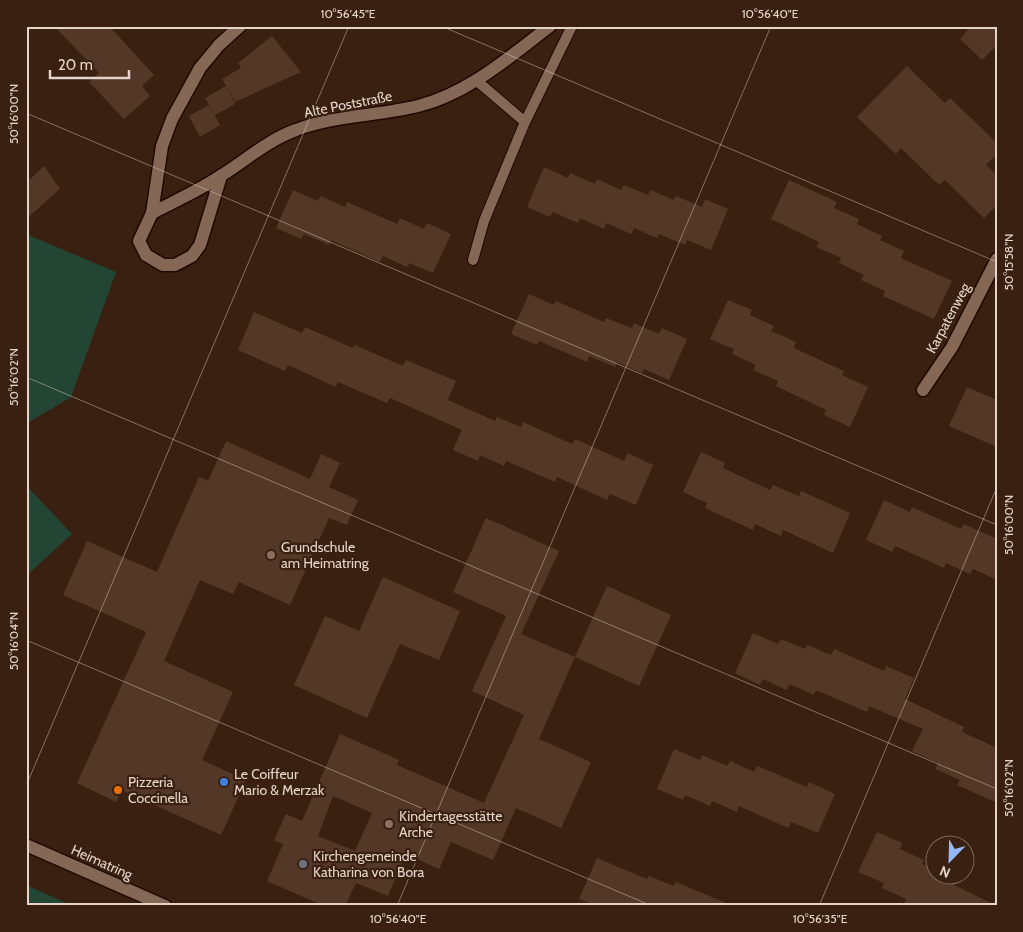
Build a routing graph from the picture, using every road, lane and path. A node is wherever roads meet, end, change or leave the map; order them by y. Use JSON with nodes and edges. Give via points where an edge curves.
{"nodes":[{"id":1,"x":240,"y":26,"type":"edge"},
{"id":2,"x":550,"y":26,"type":"edge"},
{"id":3,"x":572,"y":26,"type":"edge"},
{"id":4,"x":477,"y":81,"type":"junction"},
{"id":5,"x":525,"y":122,"type":"junction"},
{"id":6,"x":221,"y":176,"type":"junction"},
{"id":7,"x":152,"y":213,"type":"junction"},
{"id":8,"x":997,"y":259,"type":"edge"},
{"id":9,"x":473,"y":260,"type":"dead end"},
{"id":10,"x":923,"y":390,"type":"dead end"},
{"id":11,"x":26,"y":845,"type":"edge"},
{"id":12,"x":165,"y":906,"type":"edge"}],
"edges":[{"from":1,"to":7,"type":"street","via":[[200,68],[172,119],[162,146]]},
{"from":2,"to":4,"type":"street","name":"Alte Poststraße"},
{"from":3,"to":5,"type":"lane"},
{"from":4,"to":5,"type":"lane"},
{"from":4,"to":6,"type":"street","name":"Alte Poststraße","via":[[437,101],[295,130],[259,149]]},
{"from":5,"to":9,"type":"lane","via":[[484,221]]},
{"from":6,"to":7,"type":"street","name":"Alte Poststraße"},
{"from":6,"to":7,"type":"street","via":[[200,245],[192,256],[175,265],[163,265],[146,255],[139,241]]},
{"from":8,"to":10,"type":"street","name":"Karpatenweg","via":[[952,347]]},
{"from":11,"to":12,"type":"street","name":"Heimatring"}]}
